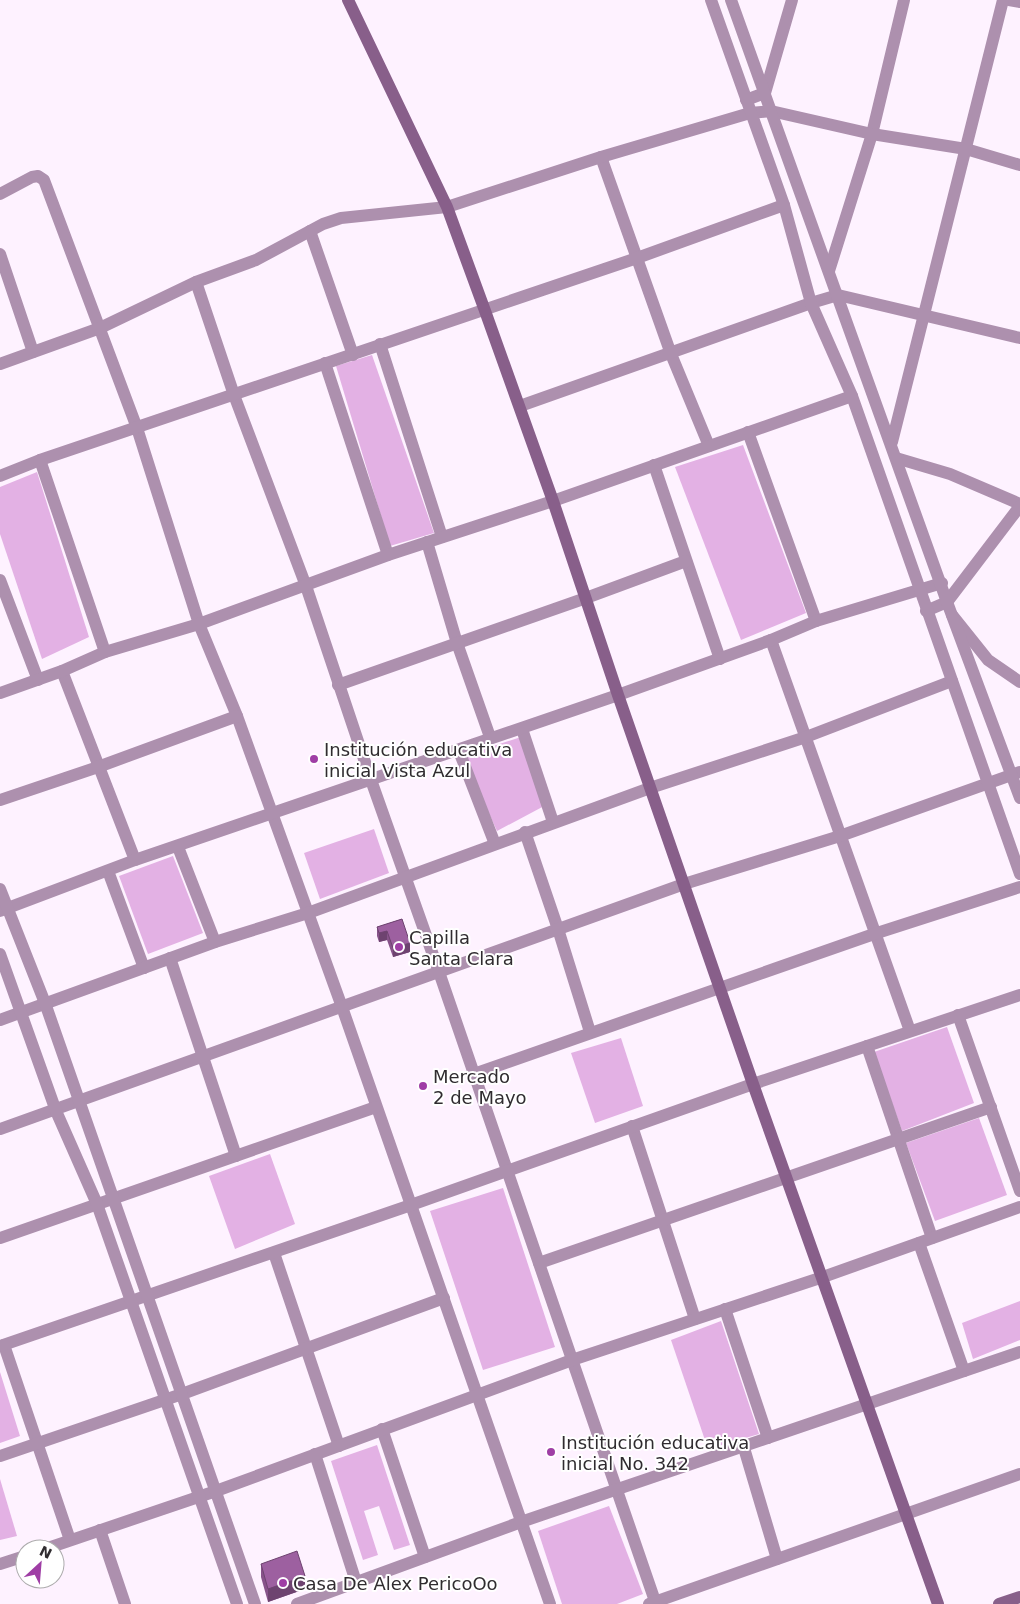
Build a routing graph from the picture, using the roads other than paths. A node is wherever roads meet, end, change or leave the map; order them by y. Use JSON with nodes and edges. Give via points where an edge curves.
{"nodes":[{"id":1,"x":348,"y":0,"type":"edge"},
{"id":2,"x":711,"y":0,"type":"edge"},
{"id":3,"x":731,"y":0,"type":"edge"},
{"id":4,"x":792,"y":0,"type":"edge"},
{"id":5,"x":904,"y":0,"type":"edge"},
{"id":6,"x":1003,"y":0,"type":"edge"},
{"id":7,"x":1009,"y":0,"type":"edge"},
{"id":8,"x":1020,"y":2,"type":"edge"},
{"id":9,"x":765,"y":93,"type":"junction"},
{"id":10,"x":746,"y":100,"type":"junction"},
{"id":11,"x":771,"y":111,"type":"junction"},
{"id":12,"x":750,"y":113,"type":"junction"},
{"id":13,"x":872,"y":134,"type":"junction"},
{"id":14,"x":966,"y":149,"type":"junction"},
{"id":15,"x":602,"y":157,"type":"junction"},
{"id":16,"x":1020,"y":165,"type":"edge"},
{"id":17,"x":0,"y":194,"type":"edge"},
{"id":18,"x":784,"y":205,"type":"junction"},
{"id":19,"x":447,"y":207,"type":"junction"},
{"id":20,"x":310,"y":231,"type":"junction"},
{"id":21,"x":0,"y":254,"type":"edge"},
{"id":22,"x":637,"y":258,"type":"junction"},
{"id":23,"x":828,"y":271,"type":"junction"},
{"id":24,"x":196,"y":282,"type":"junction"},
{"id":25,"x":838,"y":295,"type":"junction"},
{"id":26,"x":811,"y":303,"type":"junction"},
{"id":27,"x":484,"y":308,"type":"junction"},
{"id":28,"x":924,"y":316,"type":"junction"},
{"id":29,"x":100,"y":328,"type":"junction"},
{"id":30,"x":1020,"y":338,"type":"edge"},
{"id":31,"x":380,"y":344,"type":"junction"},
{"id":32,"x":33,"y":352,"type":"junction"},
{"id":33,"x":671,"y":354,"type":"junction"},
{"id":34,"x":353,"y":355,"type":"junction"},
{"id":35,"x":325,"y":363,"type":"junction"},
{"id":36,"x":0,"y":364,"type":"edge"},
{"id":37,"x":234,"y":394,"type":"junction"},
{"id":38,"x":852,"y":396,"type":"junction"},
{"id":39,"x":520,"y":406,"type":"junction"},
{"id":40,"x":137,"y":428,"type":"junction"},
{"id":41,"x":748,"y":432,"type":"junction"},
{"id":42,"x":892,"y":442,"type":"junction"},
{"id":43,"x":709,"y":446,"type":"junction"},
{"id":44,"x":896,"y":458,"type":"junction"},
{"id":45,"x":40,"y":460,"type":"junction"},
{"id":46,"x":654,"y":465,"type":"junction"},
{"id":47,"x":0,"y":476,"type":"edge"},
{"id":48,"x":554,"y":501,"type":"junction"},
{"id":49,"x":1020,"y":505,"type":"edge"},
{"id":50,"x":442,"y":537,"type":"junction"},
{"id":51,"x":427,"y":542,"type":"junction"},
{"id":52,"x":388,"y":555,"type":"junction"},
{"id":53,"x":686,"y":561,"type":"junction"},
{"id":54,"x":0,"y":580,"type":"edge"},
{"id":55,"x":942,"y":583,"type":"junction"},
{"id":56,"x":306,"y":586,"type":"junction"},
{"id":57,"x":918,"y":589,"type":"junction"},
{"id":58,"x":586,"y":598,"type":"junction"},
{"id":59,"x":947,"y":602,"type":"junction"},
{"id":60,"x":926,"y":611,"type":"junction"},
{"id":61,"x":952,"y":615,"type":"junction"},
{"id":62,"x":816,"y":621,"type":"junction"},
{"id":63,"x":199,"y":624,"type":"junction"},
{"id":64,"x":771,"y":640,"type":"junction"},
{"id":65,"x":457,"y":643,"type":"junction"},
{"id":66,"x":105,"y":652,"type":"junction"},
{"id":67,"x":720,"y":659,"type":"junction"},
{"id":68,"x":62,"y":671,"type":"junction"},
{"id":69,"x":38,"y":680,"type":"junction"},
{"id":70,"x":952,"y":681,"type":"junction"},
{"id":71,"x":1020,"y":682,"type":"edge"},
{"id":72,"x":338,"y":685,"type":"junction"},
{"id":73,"x":0,"y":693,"type":"edge"},
{"id":74,"x":618,"y":695,"type":"junction"},
{"id":75,"x":237,"y":716,"type":"junction"},
{"id":76,"x":522,"y":729,"type":"junction"},
{"id":77,"x":490,"y":737,"type":"junction"},
{"id":78,"x":806,"y":737,"type":"junction"},
{"id":79,"x":459,"y":751,"type":"junction"},
{"id":80,"x":98,"y":767,"type":"junction"},
{"id":81,"x":1016,"y":773,"type":"edge"},
{"id":82,"x":371,"y":780,"type":"junction"},
{"id":83,"x":988,"y":782,"type":"junction"},
{"id":84,"x":650,"y":788,"type":"junction"},
{"id":85,"x":1020,"y":798,"type":"edge"},
{"id":86,"x":0,"y":800,"type":"edge"},
{"id":87,"x":272,"y":814,"type":"junction"},
{"id":88,"x":553,"y":822,"type":"junction"},
{"id":89,"x":525,"y":832,"type":"junction"},
{"id":90,"x":840,"y":836,"type":"junction"},
{"id":91,"x":495,"y":844,"type":"junction"},
{"id":92,"x":178,"y":847,"type":"junction"},
{"id":93,"x":135,"y":860,"type":"junction"},
{"id":94,"x":108,"y":871,"type":"junction"},
{"id":95,"x":1020,"y":874,"type":"edge"},
{"id":96,"x":406,"y":878,"type":"junction"},
{"id":97,"x":684,"y":884,"type":"junction"},
{"id":98,"x":1020,"y":887,"type":"edge"},
{"id":99,"x":0,"y":889,"type":"edge"},
{"id":100,"x":3,"y":910,"type":"edge"},
{"id":101,"x":308,"y":913,"type":"junction"},
{"id":102,"x":558,"y":929,"type":"junction"},
{"id":103,"x":874,"y":934,"type":"junction"},
{"id":104,"x":215,"y":942,"type":"junction"},
{"id":105,"x":0,"y":954,"type":"edge"},
{"id":106,"x":170,"y":958,"type":"junction"},
{"id":107,"x":144,"y":968,"type":"junction"},
{"id":108,"x":439,"y":972,"type":"junction"},
{"id":109,"x":720,"y":990,"type":"junction"},
{"id":110,"x":1020,"y":995,"type":"edge"},
{"id":111,"x":45,"y":1003,"type":"junction"},
{"id":112,"x":342,"y":1007,"type":"junction"},
{"id":113,"x":22,"y":1012,"type":"junction"},
{"id":114,"x":958,"y":1015,"type":"junction"},
{"id":115,"x":0,"y":1020,"type":"edge"},
{"id":116,"x":910,"y":1031,"type":"junction"},
{"id":117,"x":590,"y":1032,"type":"junction"},
{"id":118,"x":867,"y":1046,"type":"junction"},
{"id":119,"x":203,"y":1058,"type":"junction"},
{"id":120,"x":474,"y":1074,"type":"junction"},
{"id":121,"x":753,"y":1084,"type":"junction"},
{"id":122,"x":80,"y":1102,"type":"junction"},
{"id":123,"x":376,"y":1107,"type":"junction"},
{"id":124,"x":991,"y":1107,"type":"junction"},
{"id":125,"x":56,"y":1110,"type":"junction"},
{"id":126,"x":632,"y":1126,"type":"junction"},
{"id":127,"x":0,"y":1129,"type":"edge"},
{"id":128,"x":899,"y":1140,"type":"junction"},
{"id":129,"x":236,"y":1156,"type":"junction"},
{"id":130,"x":507,"y":1170,"type":"junction"},
{"id":131,"x":787,"y":1179,"type":"junction"},
{"id":132,"x":1020,"y":1191,"type":"edge"},
{"id":133,"x":114,"y":1199,"type":"junction"},
{"id":134,"x":97,"y":1204,"type":"junction"},
{"id":135,"x":411,"y":1205,"type":"junction"},
{"id":136,"x":1020,"y":1207,"type":"edge"},
{"id":137,"x":663,"y":1221,"type":"junction"},
{"id":138,"x":0,"y":1238,"type":"edge"},
{"id":139,"x":932,"y":1238,"type":"junction"},
{"id":140,"x":919,"y":1243,"type":"junction"},
{"id":141,"x":274,"y":1253,"type":"junction"},
{"id":142,"x":539,"y":1263,"type":"junction"},
{"id":143,"x":823,"y":1277,"type":"junction"},
{"id":144,"x":148,"y":1296,"type":"junction"},
{"id":145,"x":444,"y":1298,"type":"junction"},
{"id":146,"x":131,"y":1302,"type":"junction"},
{"id":147,"x":725,"y":1309,"type":"junction"},
{"id":148,"x":695,"y":1319,"type":"junction"},
{"id":149,"x":2,"y":1346,"type":"edge"},
{"id":150,"x":306,"y":1348,"type":"junction"},
{"id":151,"x":1020,"y":1352,"type":"edge"},
{"id":152,"x":572,"y":1360,"type":"junction"},
{"id":153,"x":964,"y":1371,"type":"junction"},
{"id":154,"x":182,"y":1394,"type":"junction"},
{"id":155,"x":477,"y":1394,"type":"junction"},
{"id":156,"x":165,"y":1399,"type":"junction"},
{"id":157,"x":868,"y":1405,"type":"junction"},
{"id":158,"x":382,"y":1429,"type":"junction"},
{"id":159,"x":768,"y":1438,"type":"junction"},
{"id":160,"x":38,"y":1445,"type":"junction"},
{"id":161,"x":339,"y":1446,"type":"junction"},
{"id":162,"x":744,"y":1448,"type":"junction"},
{"id":163,"x":315,"y":1454,"type":"junction"},
{"id":164,"x":0,"y":1456,"type":"edge"},
{"id":165,"x":1020,"y":1474,"type":"edge"},
{"id":166,"x":216,"y":1491,"type":"junction"},
{"id":167,"x":617,"y":1491,"type":"junction"},
{"id":168,"x":200,"y":1497,"type":"junction"},
{"id":169,"x":906,"y":1514,"type":"junction"},
{"id":170,"x":521,"y":1522,"type":"junction"},
{"id":171,"x":100,"y":1530,"type":"junction"},
{"id":172,"x":70,"y":1540,"type":"junction"},
{"id":173,"x":65,"y":1542,"type":"edge"},
{"id":174,"x":425,"y":1557,"type":"junction"},
{"id":175,"x":15,"y":1559,"type":"edge"},
{"id":176,"x":777,"y":1559,"type":"junction"},
{"id":177,"x":0,"y":1564,"type":"edge"},
{"id":178,"x":356,"y":1582,"type":"junction"},
{"id":179,"x":1020,"y":1597,"type":"edge"},
{"id":180,"x":653,"y":1603,"type":"edge"},
{"id":181,"x":125,"y":1604,"type":"edge"},
{"id":182,"x":237,"y":1604,"type":"edge"},
{"id":183,"x":255,"y":1604,"type":"edge"},
{"id":184,"x":298,"y":1604,"type":"edge"},
{"id":185,"x":550,"y":1604,"type":"edge"},
{"id":186,"x":938,"y":1604,"type":"edge"},
{"id":187,"x":999,"y":1604,"type":"edge"}],
"edges":[{"from":1,"to":19,"type":"main road"},
{"from":2,"to":10,"type":"street"},
{"from":3,"to":9,"type":"street"},
{"from":4,"to":9,"type":"street"},
{"from":5,"to":13,"type":"street"},
{"from":6,"to":14,"type":"street"},
{"from":7,"to":8,"type":"street"},
{"from":9,"to":10,"type":"street"},
{"from":9,"to":11,"type":"street"},
{"from":10,"to":12,"type":"street"},
{"from":11,"to":12,"type":"street"},
{"from":11,"to":13,"type":"street"},
{"from":11,"to":23,"type":"street"},
{"from":12,"to":15,"type":"street"},
{"from":12,"to":18,"type":"street"},
{"from":13,"to":14,"type":"street"},
{"from":13,"to":23,"type":"street"},
{"from":14,"to":16,"type":"street"},
{"from":14,"to":28,"type":"street"},
{"from":15,"to":19,"type":"street"},
{"from":15,"to":22,"type":"street"},
{"from":17,"to":29,"type":"street","via":[[32,177],[44,180]]},
{"from":18,"to":22,"type":"street"},
{"from":18,"to":26,"type":"street"},
{"from":19,"to":20,"type":"street","via":[[341,218]]},
{"from":19,"to":27,"type":"main road"},
{"from":20,"to":24,"type":"street","via":[[256,260]]},
{"from":20,"to":34,"type":"street"},
{"from":21,"to":32,"type":"street"},
{"from":22,"to":27,"type":"street"},
{"from":22,"to":33,"type":"street"},
{"from":23,"to":25,"type":"street"},
{"from":24,"to":29,"type":"street"},
{"from":24,"to":37,"type":"street"},
{"from":25,"to":26,"type":"street"},
{"from":25,"to":28,"type":"street"},
{"from":25,"to":42,"type":"street"},
{"from":26,"to":33,"type":"street"},
{"from":26,"to":38,"type":"street"},
{"from":27,"to":31,"type":"street"},
{"from":27,"to":39,"type":"main road"},
{"from":28,"to":30,"type":"street"},
{"from":28,"to":42,"type":"street"},
{"from":29,"to":32,"type":"street"},
{"from":29,"to":40,"type":"street"},
{"from":31,"to":34,"type":"street"},
{"from":31,"to":50,"type":"street"},
{"from":32,"to":36,"type":"street"},
{"from":33,"to":39,"type":"street"},
{"from":33,"to":43,"type":"street"},
{"from":34,"to":35,"type":"street"},
{"from":35,"to":37,"type":"street"},
{"from":35,"to":52,"type":"street"},
{"from":37,"to":40,"type":"street"},
{"from":37,"to":56,"type":"street"},
{"from":38,"to":41,"type":"street"},
{"from":38,"to":57,"type":"street"},
{"from":39,"to":48,"type":"main road"},
{"from":40,"to":45,"type":"street"},
{"from":40,"to":63,"type":"street"},
{"from":41,"to":43,"type":"street"},
{"from":41,"to":62,"type":"street"},
{"from":42,"to":44,"type":"street"},
{"from":43,"to":46,"type":"street"},
{"from":44,"to":49,"type":"street","via":[[950,474]]},
{"from":44,"to":55,"type":"street"},
{"from":45,"to":47,"type":"street"},
{"from":45,"to":66,"type":"street"},
{"from":46,"to":48,"type":"street"},
{"from":46,"to":53,"type":"street"},
{"from":48,"to":50,"type":"street"},
{"from":48,"to":58,"type":"main road"},
{"from":49,"to":59,"type":"street"},
{"from":50,"to":51,"type":"street"},
{"from":51,"to":52,"type":"street"},
{"from":51,"to":65,"type":"street"},
{"from":52,"to":56,"type":"street"},
{"from":53,"to":58,"type":"street"},
{"from":53,"to":67,"type":"street"},
{"from":54,"to":69,"type":"street"},
{"from":55,"to":57,"type":"street"},
{"from":55,"to":59,"type":"street"},
{"from":56,"to":63,"type":"street"},
{"from":56,"to":72,"type":"street"},
{"from":57,"to":60,"type":"street"},
{"from":57,"to":62,"type":"street"},
{"from":58,"to":65,"type":"street"},
{"from":58,"to":74,"type":"main road"},
{"from":59,"to":60,"type":"street"},
{"from":59,"to":61,"type":"street"},
{"from":60,"to":70,"type":"street"},
{"from":61,"to":71,"type":"street","via":[[988,660]]},
{"from":61,"to":81,"type":"street"},
{"from":62,"to":64,"type":"street"},
{"from":63,"to":66,"type":"street"},
{"from":63,"to":75,"type":"street"},
{"from":64,"to":67,"type":"street"},
{"from":64,"to":78,"type":"street"},
{"from":65,"to":72,"type":"street"},
{"from":65,"to":77,"type":"street"},
{"from":66,"to":68,"type":"street"},
{"from":67,"to":74,"type":"street"},
{"from":68,"to":69,"type":"street"},
{"from":68,"to":80,"type":"street"},
{"from":69,"to":73,"type":"street"},
{"from":70,"to":78,"type":"street"},
{"from":70,"to":83,"type":"street"},
{"from":72,"to":82,"type":"street"},
{"from":74,"to":76,"type":"street"},
{"from":74,"to":84,"type":"main road"},
{"from":75,"to":80,"type":"street"},
{"from":75,"to":87,"type":"street"},
{"from":76,"to":77,"type":"street"},
{"from":76,"to":88,"type":"street"},
{"from":77,"to":79,"type":"street"},
{"from":78,"to":84,"type":"street"},
{"from":78,"to":90,"type":"street"},
{"from":79,"to":82,"type":"street"},
{"from":79,"to":91,"type":"street"},
{"from":80,"to":86,"type":"street"},
{"from":80,"to":93,"type":"street"},
{"from":81,"to":83,"type":"street"},
{"from":81,"to":85,"type":"street"},
{"from":82,"to":87,"type":"street"},
{"from":82,"to":96,"type":"street"},
{"from":83,"to":90,"type":"street"},
{"from":83,"to":95,"type":"street"},
{"from":84,"to":88,"type":"street"},
{"from":84,"to":97,"type":"main road"},
{"from":87,"to":92,"type":"street"},
{"from":87,"to":101,"type":"street"},
{"from":88,"to":89,"type":"street"},
{"from":89,"to":91,"type":"street"},
{"from":89,"to":102,"type":"street"},
{"from":90,"to":97,"type":"street"},
{"from":90,"to":103,"type":"street"},
{"from":91,"to":96,"type":"street"},
{"from":92,"to":93,"type":"street"},
{"from":92,"to":104,"type":"street"},
{"from":93,"to":94,"type":"street"},
{"from":94,"to":100,"type":"street"},
{"from":94,"to":107,"type":"street"},
{"from":96,"to":101,"type":"street"},
{"from":96,"to":108,"type":"street"},
{"from":97,"to":102,"type":"street"},
{"from":97,"to":109,"type":"main road"},
{"from":98,"to":103,"type":"street"},
{"from":99,"to":100,"type":"street"},
{"from":100,"to":111,"type":"street"},
{"from":101,"to":104,"type":"street"},
{"from":101,"to":112,"type":"street"},
{"from":102,"to":108,"type":"street"},
{"from":102,"to":117,"type":"street"},
{"from":103,"to":109,"type":"street"},
{"from":103,"to":116,"type":"street"},
{"from":104,"to":106,"type":"street"},
{"from":105,"to":113,"type":"street"},
{"from":106,"to":107,"type":"street"},
{"from":106,"to":119,"type":"street"},
{"from":107,"to":111,"type":"street"},
{"from":108,"to":112,"type":"street"},
{"from":108,"to":120,"type":"street"},
{"from":109,"to":117,"type":"street"},
{"from":109,"to":121,"type":"main road"},
{"from":110,"to":114,"type":"street"},
{"from":111,"to":113,"type":"street"},
{"from":111,"to":122,"type":"street"},
{"from":112,"to":119,"type":"street"},
{"from":112,"to":123,"type":"street"},
{"from":113,"to":115,"type":"street"},
{"from":113,"to":125,"type":"street"},
{"from":114,"to":116,"type":"street"},
{"from":114,"to":124,"type":"street"},
{"from":116,"to":118,"type":"street"},
{"from":117,"to":120,"type":"street"},
{"from":118,"to":121,"type":"street"},
{"from":118,"to":128,"type":"street"},
{"from":119,"to":122,"type":"street"},
{"from":119,"to":129,"type":"street"},
{"from":120,"to":130,"type":"street"},
{"from":121,"to":126,"type":"street"},
{"from":121,"to":131,"type":"main road"},
{"from":122,"to":125,"type":"street"},
{"from":122,"to":133,"type":"street"},
{"from":123,"to":129,"type":"street"},
{"from":123,"to":135,"type":"street"},
{"from":124,"to":128,"type":"street"},
{"from":124,"to":132,"type":"street"},
{"from":125,"to":127,"type":"street"},
{"from":125,"to":134,"type":"street"},
{"from":126,"to":130,"type":"street"},
{"from":126,"to":137,"type":"street"},
{"from":128,"to":131,"type":"street"},
{"from":128,"to":139,"type":"street"},
{"from":129,"to":133,"type":"street"},
{"from":130,"to":135,"type":"street"},
{"from":130,"to":142,"type":"street"},
{"from":131,"to":137,"type":"street"},
{"from":131,"to":143,"type":"main road"},
{"from":133,"to":134,"type":"street"},
{"from":133,"to":144,"type":"street"},
{"from":134,"to":138,"type":"street"},
{"from":134,"to":146,"type":"street"},
{"from":135,"to":141,"type":"street"},
{"from":135,"to":145,"type":"street"},
{"from":136,"to":139,"type":"street"},
{"from":137,"to":142,"type":"street"},
{"from":137,"to":148,"type":"street"},
{"from":139,"to":140,"type":"street"},
{"from":140,"to":143,"type":"street"},
{"from":140,"to":153,"type":"street"},
{"from":141,"to":144,"type":"street"},
{"from":141,"to":150,"type":"street"},
{"from":142,"to":152,"type":"street"},
{"from":143,"to":147,"type":"street"},
{"from":143,"to":157,"type":"main road"},
{"from":144,"to":146,"type":"street"},
{"from":144,"to":154,"type":"street"},
{"from":145,"to":150,"type":"street"},
{"from":145,"to":155,"type":"street"},
{"from":146,"to":149,"type":"street"},
{"from":146,"to":156,"type":"street"},
{"from":147,"to":148,"type":"street"},
{"from":147,"to":159,"type":"street"},
{"from":148,"to":152,"type":"street"},
{"from":149,"to":160,"type":"street"},
{"from":150,"to":154,"type":"street"},
{"from":150,"to":161,"type":"street"},
{"from":151,"to":153,"type":"street"},
{"from":152,"to":155,"type":"street"},
{"from":152,"to":167,"type":"street"},
{"from":153,"to":157,"type":"street"},
{"from":154,"to":156,"type":"street"},
{"from":154,"to":166,"type":"street"},
{"from":155,"to":158,"type":"street"},
{"from":155,"to":170,"type":"street"},
{"from":156,"to":160,"type":"street"},
{"from":156,"to":168,"type":"street"},
{"from":157,"to":159,"type":"street"},
{"from":157,"to":169,"type":"main road"},
{"from":158,"to":161,"type":"street"},
{"from":158,"to":174,"type":"street"},
{"from":159,"to":162,"type":"street"},
{"from":160,"to":164,"type":"street"},
{"from":160,"to":172,"type":"street"},
{"from":161,"to":163,"type":"street"},
{"from":162,"to":167,"type":"street"},
{"from":162,"to":176,"type":"street"},
{"from":163,"to":166,"type":"street"},
{"from":163,"to":178,"type":"street"},
{"from":165,"to":169,"type":"street"},
{"from":166,"to":168,"type":"street"},
{"from":166,"to":183,"type":"street"},
{"from":167,"to":170,"type":"street"},
{"from":167,"to":180,"type":"street"},
{"from":168,"to":171,"type":"street"},
{"from":168,"to":182,"type":"street"},
{"from":169,"to":176,"type":"street"},
{"from":169,"to":186,"type":"main road"},
{"from":170,"to":174,"type":"street"},
{"from":170,"to":185,"type":"street"},
{"from":171,"to":172,"type":"street"},
{"from":171,"to":181,"type":"street"},
{"from":172,"to":173,"type":"street"},
{"from":174,"to":178,"type":"street"},
{"from":175,"to":177,"type":"street"},
{"from":176,"to":180,"type":"street"},
{"from":178,"to":184,"type":"street"},
{"from":179,"to":187,"type":"main road"}]}
